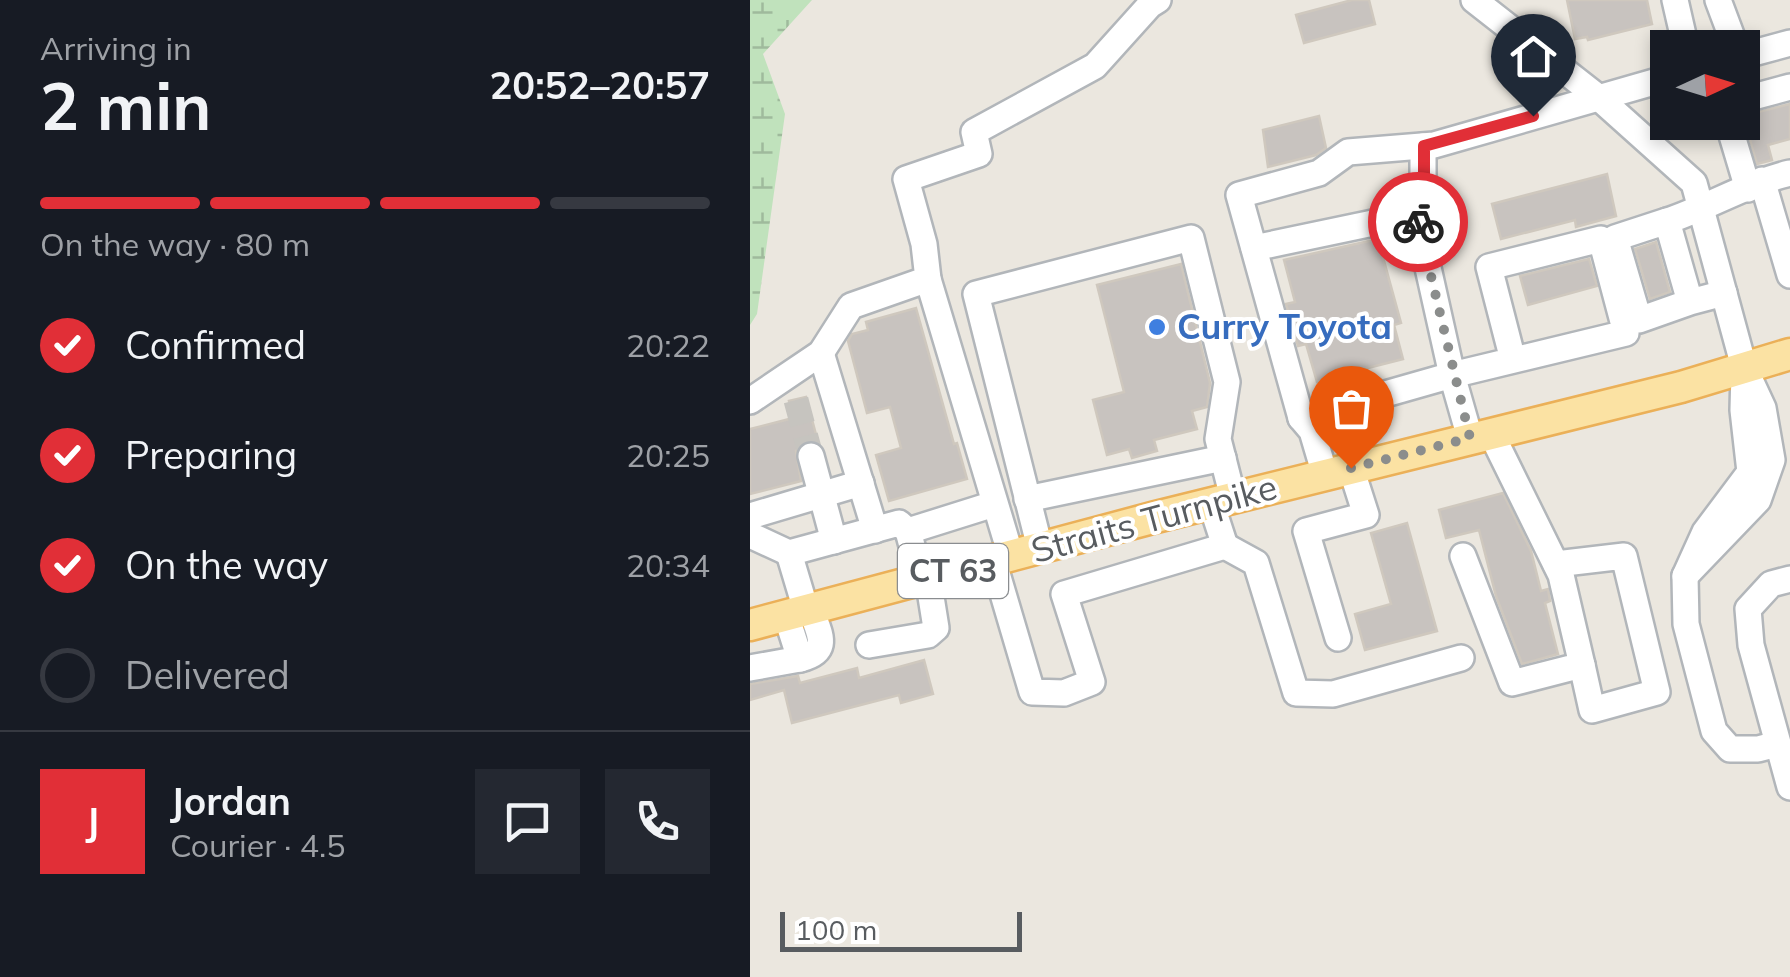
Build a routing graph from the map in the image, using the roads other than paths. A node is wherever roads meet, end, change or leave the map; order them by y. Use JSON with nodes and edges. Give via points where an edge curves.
{"nodes":[{"id":1,"x":1158,"y":0,"type":"edge"},
{"id":2,"x":1474,"y":0,"type":"edge"},
{"id":3,"x":1675,"y":0,"type":"edge"},
{"id":4,"x":1718,"y":0,"type":"edge"},
{"id":5,"x":1682,"y":30,"type":"edge"},
{"id":6,"x":1729,"y":30,"type":"edge"},
{"id":7,"x":1790,"y":43,"type":"edge"},
{"id":8,"x":1760,"y":51,"type":"edge"},
{"id":9,"x":1650,"y":83,"type":"edge"},
{"id":10,"x":1790,"y":86,"type":"edge"},
{"id":11,"x":1760,"y":95,"type":"edge"},
{"id":12,"x":1598,"y":97,"type":"junction"},
{"id":13,"x":1736,"y":140,"type":"edge"},
{"id":14,"x":1429,"y":146,"type":"junction"},
{"id":15,"x":1790,"y":172,"type":"edge"},
{"id":16,"x":1755,"y":185,"type":"junction"},
{"id":17,"x":1702,"y":209,"type":"junction"},
{"id":18,"x":1416,"y":214,"type":"junction"},
{"id":19,"x":1667,"y":220,"type":"junction"},
{"id":20,"x":1254,"y":248,"type":"junction"},
{"id":21,"x":1790,"y":275,"type":"edge"},
{"id":22,"x":928,"y":279,"type":"junction"},
{"id":23,"x":1724,"y":292,"type":"junction"},
{"id":24,"x":1690,"y":302,"type":"junction"},
{"id":25,"x":820,"y":352,"type":"junction"},
{"id":26,"x":1790,"y":354,"type":"edge"},
{"id":27,"x":1513,"y":360,"type":"junction"},
{"id":28,"x":1744,"y":367,"type":"junction"},
{"id":29,"x":1452,"y":375,"type":"junction"},
{"id":30,"x":750,"y":401,"type":"edge"},
{"id":31,"x":1301,"y":418,"type":"junction"},
{"id":32,"x":1481,"y":435,"type":"junction"},
{"id":33,"x":1220,"y":448,"type":"junction"},
{"id":34,"x":812,"y":456,"type":"tunnel mouth"},
{"id":35,"x":1338,"y":471,"type":"junction"},
{"id":36,"x":861,"y":484,"type":"junction"},
{"id":37,"x":822,"y":496,"type":"junction"},
{"id":38,"x":1028,"y":499,"type":"junction"},
{"id":39,"x":1222,"y":500,"type":"junction"},
{"id":40,"x":994,"y":504,"type":"junction"},
{"id":41,"x":750,"y":516,"type":"edge"},
{"id":42,"x":875,"y":530,"type":"junction"},
{"id":43,"x":908,"y":531,"type":"junction"},
{"id":44,"x":750,"y":535,"type":"edge"},
{"id":45,"x":834,"y":541,"type":"junction"},
{"id":46,"x":1226,"y":546,"type":"junction"},
{"id":47,"x":789,"y":553,"type":"junction"},
{"id":48,"x":1015,"y":555,"type":"junction"},
{"id":49,"x":1464,"y":556,"type":"dead end"},
{"id":50,"x":1556,"y":564,"type":"junction"},
{"id":51,"x":924,"y":578,"type":"junction"},
{"id":52,"x":1790,"y":580,"type":"edge"},
{"id":53,"x":801,"y":611,"type":"junction"},
{"id":54,"x":750,"y":625,"type":"edge"},
{"id":55,"x":1338,"y":638,"type":"dead end"},
{"id":56,"x":869,"y":645,"type":"dead end"},
{"id":57,"x":1462,"y":658,"type":"dead end"},
{"id":58,"x":1582,"y":664,"type":"junction"},
{"id":59,"x":750,"y":668,"type":"edge"},
{"id":60,"x":1777,"y":744,"type":"junction"},
{"id":61,"x":1790,"y":787,"type":"edge"}],
"edges":[{"from":1,"to":22,"type":"street","via":[[1095,66],[974,132],[979,154],[906,179]]},
{"from":2,"to":12,"type":"street"},
{"from":3,"to":5,"type":"street"},
{"from":4,"to":6,"type":"street"},
{"from":7,"to":8,"type":"street"},
{"from":9,"to":12,"type":"street"},
{"from":10,"to":11,"type":"street"},
{"from":12,"to":14,"type":"street"},
{"from":12,"to":17,"type":"street","via":[[1694,182]]},
{"from":13,"to":16,"type":"street"},
{"from":14,"to":18,"type":"street"},
{"from":14,"to":20,"type":"street","via":[[1348,152],[1319,173],[1239,196]]},
{"from":15,"to":16,"type":"street"},
{"from":16,"to":17,"type":"street"},
{"from":16,"to":21,"type":"street"},
{"from":17,"to":19,"type":"street"},
{"from":17,"to":23,"type":"street"},
{"from":18,"to":20,"type":"street"},
{"from":18,"to":29,"type":"street"},
{"from":19,"to":24,"type":"street"},
{"from":19,"to":24,"type":"street","via":[[1615,238],[1639,320]]},
{"from":20,"to":31,"type":"street"},
{"from":22,"to":25,"type":"street","via":[[851,306]]},
{"from":22,"to":40,"type":"street"},
{"from":23,"to":24,"type":"street"},
{"from":23,"to":28,"type":"street"},
{"from":25,"to":30,"type":"street","via":[[792,387]]},
{"from":25,"to":36,"type":"street"},
{"from":26,"to":28,"type":"main road","name":"Straits Turnpike","number":"CT 63"},
{"from":27,"to":27,"type":"street","via":[[1626,334],[1601,239],[1490,266]]},
{"from":27,"to":29,"type":"street"},
{"from":28,"to":32,"type":"main road","name":"Straits Turnpike","number":"CT 63"},
{"from":28,"to":60,"type":"street","via":[[1764,408],[1772,460],[1758,500],[1684,576],[1686,624],[1714,731],[1730,749]]},
{"from":29,"to":31,"type":"street"},
{"from":29,"to":32,"type":"street"},
{"from":31,"to":35,"type":"street"},
{"from":32,"to":35,"type":"main road","name":"Straits Turnpike","number":"CT 63"},
{"from":32,"to":50,"type":"street"},
{"from":33,"to":38,"type":"street"},
{"from":33,"to":38,"type":"street","via":[[1228,382],[1191,238],[976,294]]},
{"from":33,"to":39,"type":"street"},
{"from":34,"to":37,"type":"street"},
{"from":35,"to":39,"type":"main road","name":"Straits Turnpike","number":"CT 63"},
{"from":35,"to":55,"type":"street","via":[[1366,515],[1306,530]]},
{"from":36,"to":37,"type":"street"},
{"from":36,"to":42,"type":"street"},
{"from":37,"to":41,"type":"street"},
{"from":37,"to":45,"type":"street"},
{"from":38,"to":48,"type":"street"},
{"from":39,"to":46,"type":"street"},
{"from":39,"to":48,"type":"main road","name":"Straits Turnpike","number":"CT 63"},
{"from":40,"to":43,"type":"street"},
{"from":40,"to":48,"type":"street"},
{"from":42,"to":43,"type":"street","via":[[900,523]]},
{"from":42,"to":45,"type":"street"},
{"from":43,"to":51,"type":"street"},
{"from":44,"to":47,"type":"street"},
{"from":45,"to":47,"type":"street"},
{"from":46,"to":48,"type":"street","via":[[1064,594],[1092,682],[1064,693],[1032,692]]},
{"from":46,"to":57,"type":"street","via":[[1256,564],[1296,692],[1333,694]]},
{"from":47,"to":53,"type":"street"},
{"from":48,"to":51,"type":"main road","name":"Straits Turnpike","number":"CT 63"},
{"from":49,"to":58,"type":"street","via":[[1512,682]]},
{"from":50,"to":58,"type":"street"},
{"from":50,"to":58,"type":"street","via":[[1624,556],[1657,692],[1592,710]]},
{"from":51,"to":53,"type":"main road","name":"Straits Turnpike","number":"CT 63"},
{"from":51,"to":56,"type":"street","via":[[936,628],[928,636]]},
{"from":52,"to":60,"type":"street","via":[[1771,584],[1748,609]]},
{"from":53,"to":54,"type":"main road","name":"Straits Turnpike","number":"CT 63"},
{"from":53,"to":59,"type":"street","via":[[821,642],[816,655]]},
{"from":60,"to":61,"type":"street"}]}
